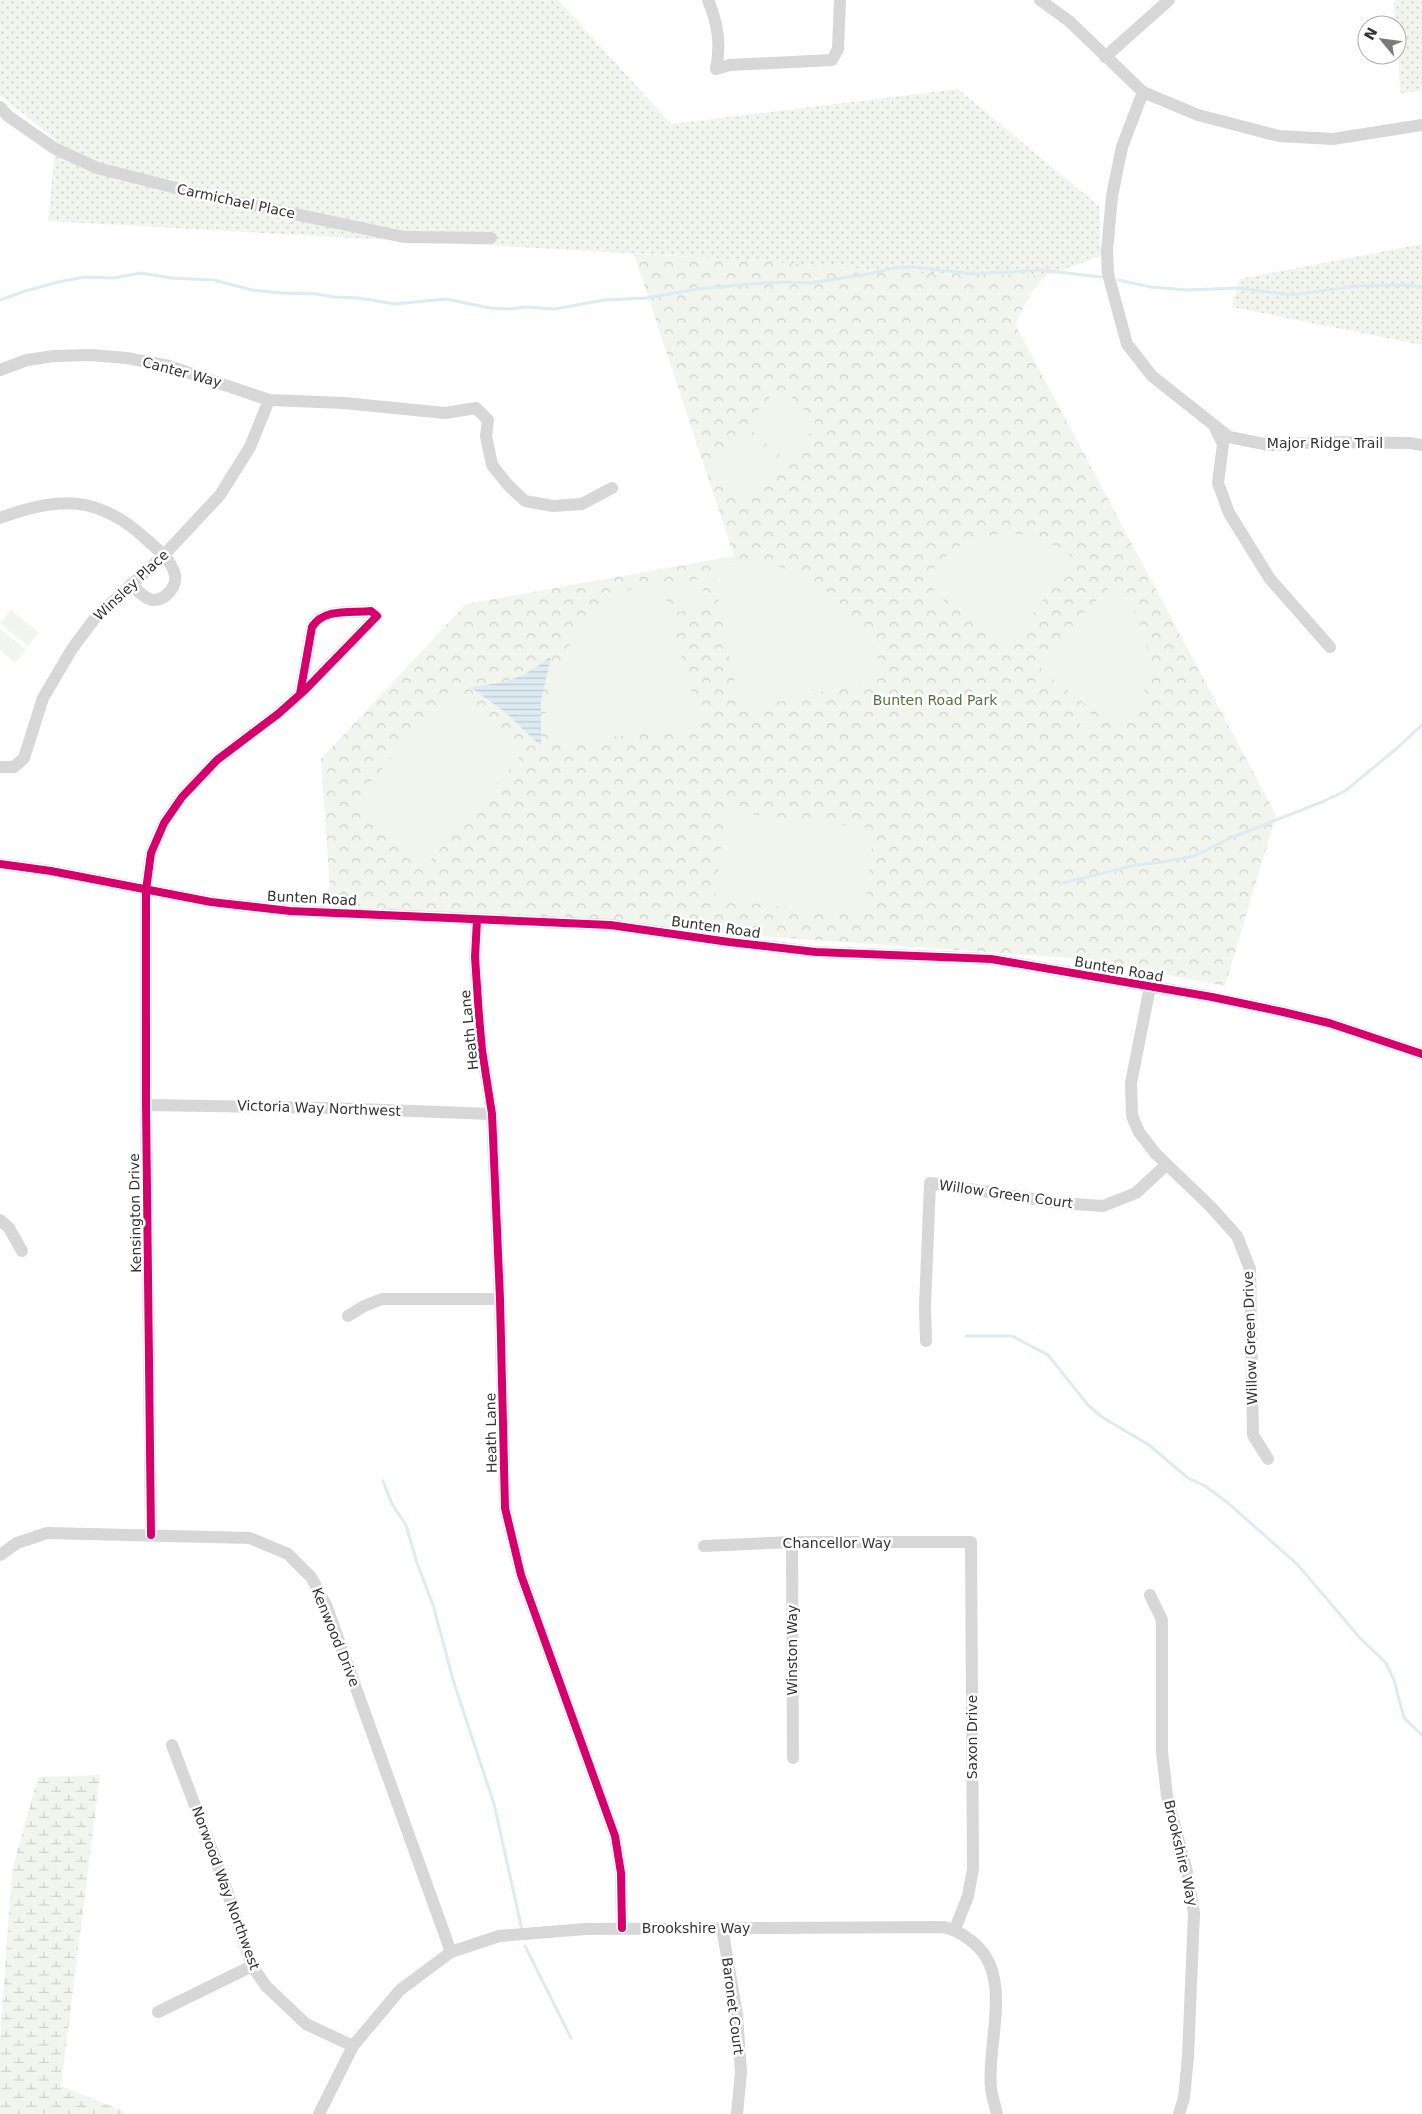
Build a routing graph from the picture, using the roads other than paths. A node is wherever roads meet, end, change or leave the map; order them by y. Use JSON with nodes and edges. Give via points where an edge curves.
{"nodes":[{"id":1,"x":708,"y":0,"type":"edge"},
{"id":2,"x":840,"y":0,"type":"edge"},
{"id":3,"x":1040,"y":0,"type":"edge"},
{"id":4,"x":1169,"y":0,"type":"edge"},
{"id":5,"x":1105,"y":57,"type":"junction"},
{"id":6,"x":1143,"y":92,"type":"junction"},
{"id":7,"x":0,"y":107,"type":"edge"},
{"id":8,"x":1422,"y":126,"type":"edge"},
{"id":9,"x":491,"y":238,"type":"dead end"},
{"id":10,"x":0,"y":370,"type":"edge"},
{"id":11,"x":269,"y":400,"type":"junction"},
{"id":12,"x":1213,"y":423,"type":"junction"},
{"id":13,"x":1422,"y":445,"type":"edge"},
{"id":14,"x":612,"y":488,"type":"dead end"},
{"id":15,"x":0,"y":518,"type":"edge"},
{"id":16,"x":164,"y":555,"type":"junction"},
{"id":17,"x":131,"y":584,"type":"junction"},
{"id":18,"x":1330,"y":646,"type":"dead end"},
{"id":19,"x":300,"y":694,"type":"junction"},
{"id":20,"x":0,"y":767,"type":"edge"},
{"id":21,"x":0,"y":864,"type":"edge"},
{"id":22,"x":146,"y":890,"type":"junction"},
{"id":23,"x":477,"y":920,"type":"junction"},
{"id":24,"x":1150,"y":988,"type":"junction"},
{"id":25,"x":1422,"y":1054,"type":"edge"},
{"id":26,"x":146,"y":1105,"type":"junction"},
{"id":27,"x":492,"y":1114,"type":"junction"},
{"id":28,"x":1166,"y":1165,"type":"junction"},
{"id":29,"x":0,"y":1220,"type":"edge"},
{"id":30,"x":22,"y":1251,"type":"dead end"},
{"id":31,"x":500,"y":1299,"type":"junction"},
{"id":32,"x":348,"y":1316,"type":"dead end"},
{"id":33,"x":926,"y":1341,"type":"dead end"},
{"id":34,"x":1268,"y":1459,"type":"dead end"},
{"id":35,"x":151,"y":1535,"type":"junction"},
{"id":36,"x":792,"y":1542,"type":"junction"},
{"id":37,"x":971,"y":1542,"type":"joint"},
{"id":38,"x":704,"y":1546,"type":"dead end"},
{"id":39,"x":0,"y":1554,"type":"edge"},
{"id":40,"x":1150,"y":1595,"type":"dead end"},
{"id":41,"x":172,"y":1745,"type":"dead end"},
{"id":42,"x":793,"y":1758,"type":"dead end"},
{"id":43,"x":722,"y":1927,"type":"junction"},
{"id":44,"x":622,"y":1928,"type":"junction"},
{"id":45,"x":955,"y":1929,"type":"junction"},
{"id":46,"x":451,"y":1952,"type":"junction"},
{"id":47,"x":252,"y":1966,"type":"junction"},
{"id":48,"x":158,"y":2012,"type":"dead end"},
{"id":49,"x":353,"y":2046,"type":"junction"},
{"id":50,"x":319,"y":2114,"type":"edge"},
{"id":51,"x":736,"y":2114,"type":"edge"},
{"id":52,"x":996,"y":2114,"type":"edge"},
{"id":53,"x":1179,"y":2114,"type":"edge"}],
"edges":[{"from":1,"to":2,"type":"street","via":[[716,19],[719,40],[716,70],[730,64],[832,60],[838,50]]},
{"from":3,"to":5,"type":"street","via":[[1069,21]]},
{"from":4,"to":5,"type":"street"},
{"from":5,"to":6,"type":"street"},
{"from":6,"to":8,"type":"street","via":[[1198,115],[1279,136],[1333,139]]},
{"from":6,"to":12,"type":"street","name":"Major Ridge Trail","via":[[1122,147],[1112,196],[1108,274],[1127,344],[1152,376]]},
{"from":7,"to":9,"type":"street","name":"Carmichael Place","via":[[54,148],[97,168],[204,195],[404,237]]},
{"from":10,"to":11,"type":"street","name":"Canter Way","via":[[27,360],[54,356],[127,358],[169,366]]},
{"from":11,"to":14,"type":"street","name":"Canter Way","via":[[445,413],[476,408],[488,420],[486,436],[492,465],[524,501],[553,506],[582,504]]},
{"from":11,"to":16,"type":"street","name":"Winsley Place","via":[[250,447],[220,496]]},
{"from":12,"to":13,"type":"street","name":"Major Ridge Trail","via":[[1229,437],[1269,444]]},
{"from":12,"to":18,"type":"street","via":[[1224,444],[1218,483],[1229,513],[1270,579]]},
{"from":15,"to":16,"type":"street","via":[[30,507],[57,503],[99,507],[133,527]]},
{"from":16,"to":17,"type":"street","name":"Winsley Place"},
{"from":16,"to":17,"type":"street","via":[[172,564],[175,578],[171,591],[161,599],[152,600]]},
{"from":17,"to":20,"type":"street","name":"Winsley Place","via":[[94,618],[72,649],[43,698],[24,758],[14,767]]},
{"from":19,"to":19,"type":"street","name":"Kensington Drive","via":[[312,627],[317,619],[325,614],[371,611],[377,616]]},
{"from":19,"to":22,"type":"street","name":"Kensington Drive","via":[[217,760],[182,797],[164,823],[151,853]]},
{"from":21,"to":22,"type":"street","name":"Bunten Road"},
{"from":22,"to":23,"type":"street","name":"Bunten Road","via":[[290,911]]},
{"from":22,"to":26,"type":"street","name":"Kensington Drive"},
{"from":23,"to":24,"type":"street","name":"Bunten Road","via":[[610,925],[816,952],[991,959]]},
{"from":23,"to":27,"type":"street","name":"Heath Lane","via":[[475,957],[479,1016]]},
{"from":24,"to":25,"type":"street","name":"Bunten Road","via":[[1304,1016]]},
{"from":24,"to":28,"type":"street","name":"Willow Green Drive","via":[[1131,1083],[1132,1116],[1139,1132]]},
{"from":26,"to":27,"type":"street","name":"Victoria Way Northwest"},
{"from":26,"to":35,"type":"street","name":"Kensington Drive"},
{"from":27,"to":31,"type":"street","name":"Heath Lane"},
{"from":28,"to":33,"type":"street","name":"Willow Green Court","via":[[1136,1193],[1103,1206],[1060,1203],[930,1183]]},
{"from":28,"to":34,"type":"street","name":"Willow Green Drive","via":[[1237,1236],[1250,1269],[1253,1435]]},
{"from":29,"to":30,"type":"street","via":[[9,1228]]},
{"from":31,"to":32,"type":"street","via":[[382,1300]]},
{"from":31,"to":44,"type":"street","name":"Heath Lane","via":[[505,1508],[521,1576],[615,1836],[621,1873]]},
{"from":35,"to":39,"type":"street","name":"Kenwood Drive","via":[[47,1534],[18,1542]]},
{"from":35,"to":46,"type":"street","name":"Kenwood Drive","via":[[250,1538],[288,1554],[311,1577],[343,1648]]},
{"from":36,"to":37,"type":"street","name":"Chancellor Way"},
{"from":36,"to":38,"type":"street","name":"Chancellor Way"},
{"from":36,"to":42,"type":"street","name":"Winston Way"},
{"from":37,"to":45,"type":"street","name":"Saxon Drive","via":[[974,1869]]},
{"from":40,"to":53,"type":"street","name":"Brookshire Way","via":[[1162,1620],[1162,1752],[1168,1796],[1194,1913],[1188,2057]]},
{"from":41,"to":47,"type":"street","name":"Norwood Way Northwest"},
{"from":43,"to":44,"type":"street","name":"Brookshire Way"},
{"from":43,"to":45,"type":"street","name":"Brookshire Way"},
{"from":43,"to":51,"type":"street","name":"Baronet Court","via":[[737,2016],[741,2072]]},
{"from":44,"to":46,"type":"street","name":"Brookshire Way","via":[[500,1936]]},
{"from":45,"to":52,"type":"street","via":[[976,1944],[989,1961],[996,1986],[991,2087]]},
{"from":46,"to":49,"type":"street","name":"Brookshire Way","via":[[400,1990]]},
{"from":47,"to":48,"type":"street"},
{"from":47,"to":49,"type":"street","name":"Norwood Way Northwest","via":[[266,1986],[306,2024]]},
{"from":49,"to":50,"type":"street","name":"Brookshire Way"}]}
